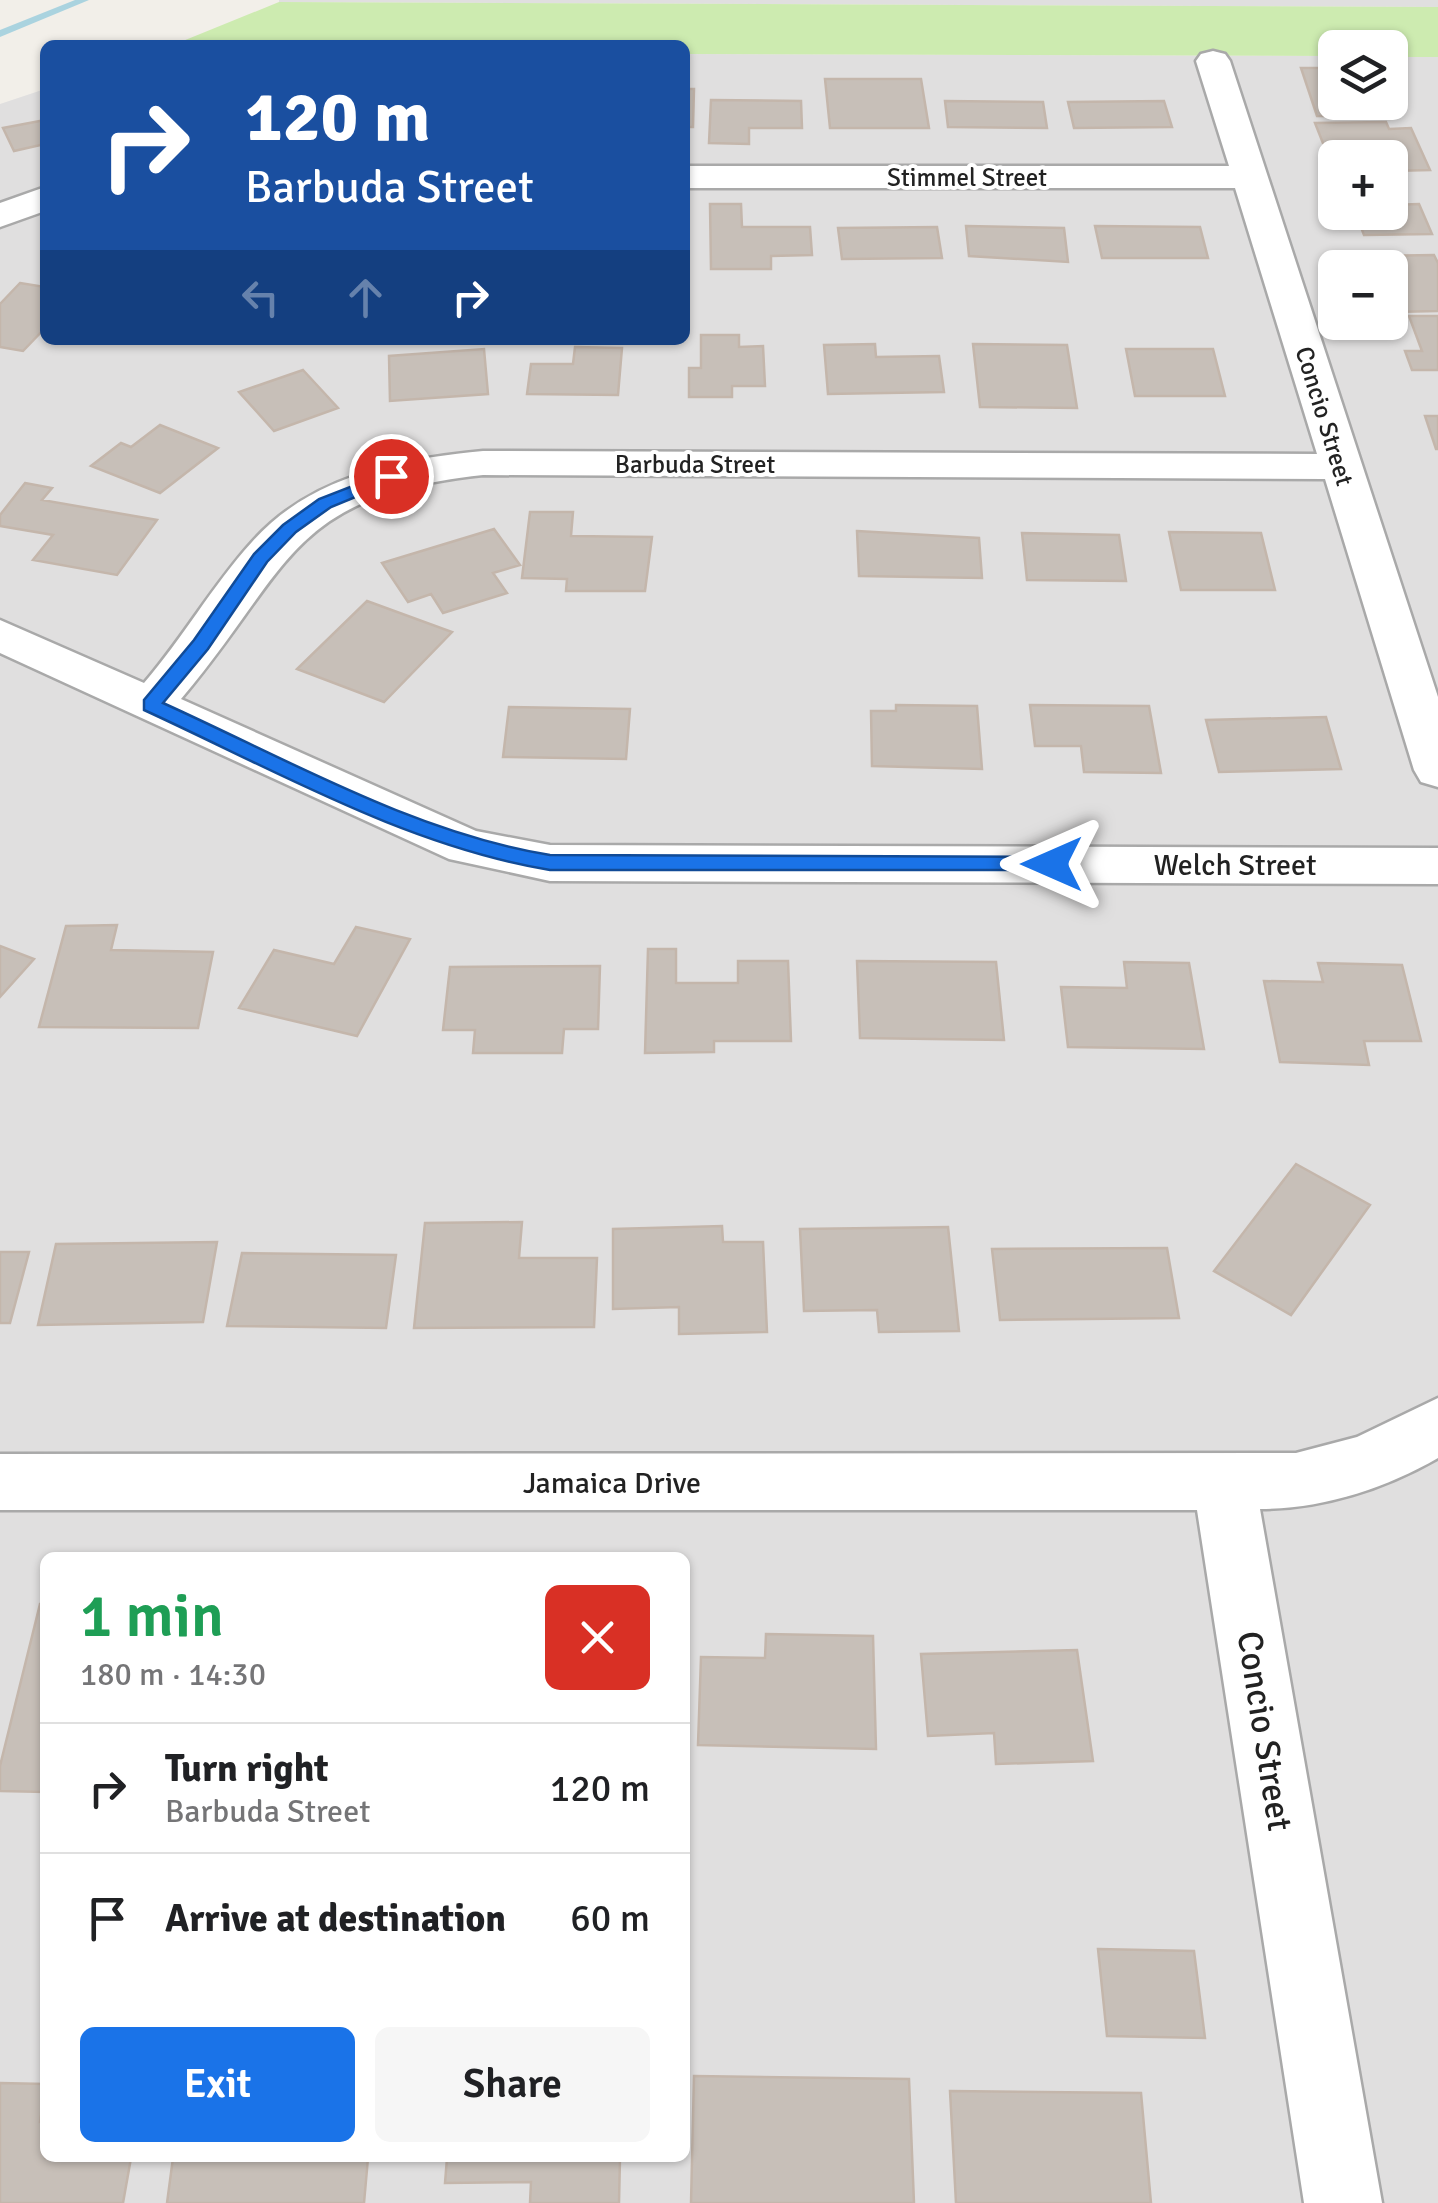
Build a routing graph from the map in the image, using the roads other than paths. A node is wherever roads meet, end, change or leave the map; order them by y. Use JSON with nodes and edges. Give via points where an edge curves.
{"nodes":[{"id":1,"x":1213,"y":62,"type":"dead end"},
{"id":2,"x":690,"y":177,"type":"edge"},
{"id":3,"x":1250,"y":177,"type":"junction"},
{"id":4,"x":1340,"y":467,"type":"junction"},
{"id":5,"x":0,"y":635,"type":"edge"},
{"id":6,"x":151,"y":705,"type":"junction"},
{"id":7,"x":1438,"y":770,"type":"edge"},
{"id":8,"x":1438,"y":866,"type":"edge"},
{"id":9,"x":1438,"y":1425,"type":"edge"},
{"id":10,"x":0,"y":1482,"type":"edge"},
{"id":11,"x":1224,"y":1483,"type":"junction"},
{"id":12,"x":1343,"y":2203,"type":"edge"}],
"edges":[{"from":1,"to":3,"type":"street","name":"Concio Street"},
{"from":2,"to":3,"type":"street","name":"Stimmel Street"},
{"from":3,"to":4,"type":"street","name":"Concio Street"},
{"from":4,"to":6,"type":"street","name":"Barbuda Street","via":[[483,463],[422,470],[348,492],[289,528]]},
{"from":4,"to":7,"type":"street","name":"Concio Street"},
{"from":5,"to":6,"type":"street","name":"Welch Street"},
{"from":6,"to":8,"type":"street","name":"Welch Street","via":[[428,832],[550,863]]},
{"from":9,"to":11,"type":"street","via":[[1347,1472]]},
{"from":10,"to":11,"type":"street","name":"Jamaica Drive"},
{"from":11,"to":12,"type":"street","name":"Concio Street"}]}
